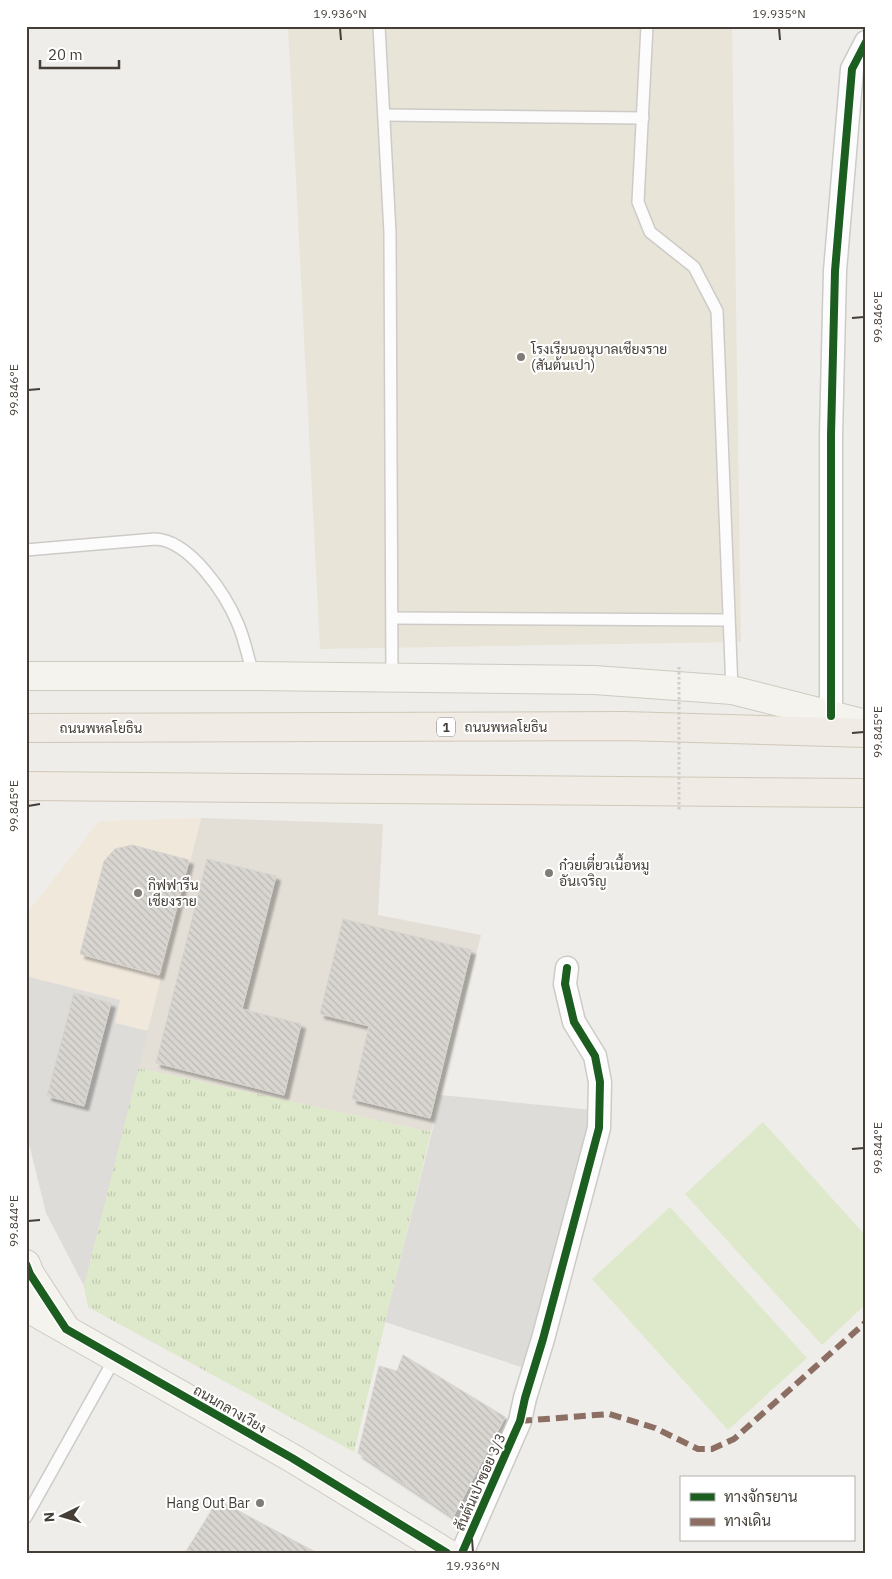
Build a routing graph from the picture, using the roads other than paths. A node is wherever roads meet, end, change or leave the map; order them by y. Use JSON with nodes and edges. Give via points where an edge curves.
{"nodes":[{"id":1,"x":379,"y":26,"type":"edge"},
{"id":2,"x":648,"y":26,"type":"edge"},
{"id":3,"x":866,"y":42,"type":"edge"},
{"id":4,"x":384,"y":115,"type":"junction"},
{"id":5,"x":643,"y":118,"type":"junction"},
{"id":6,"x":26,"y":550,"type":"edge"},
{"id":7,"x":392,"y":618,"type":"junction"},
{"id":8,"x":728,"y":620,"type":"junction"},
{"id":9,"x":26,"y":676,"type":"edge"},
{"id":10,"x":254,"y":676,"type":"junction"},
{"id":11,"x":392,"y":678,"type":"junction"},
{"id":12,"x":732,"y":690,"type":"junction"},
{"id":13,"x":831,"y":716,"type":"junction"},
{"id":14,"x":866,"y":724,"type":"edge"},
{"id":15,"x":26,"y":728,"type":"edge"},
{"id":16,"x":866,"y":733,"type":"edge"},
{"id":17,"x":28,"y":787,"type":"edge"},
{"id":18,"x":866,"y":793,"type":"edge"},
{"id":19,"x":567,"y":968,"type":"dead end"},
{"id":20,"x":26,"y":1264,"type":"edge"},
{"id":21,"x":26,"y":1307,"type":"edge"},
{"id":22,"x":66,"y":1329,"type":"junction"},
{"id":23,"x":115,"y":1358,"type":"junction"},
{"id":24,"x":26,"y":1516,"type":"edge"},
{"id":25,"x":447,"y":1553,"type":"edge"},
{"id":26,"x":462,"y":1553,"type":"edge"}],
"edges":[{"from":1,"to":4,"type":"lane"},
{"from":2,"to":5,"type":"lane"},
{"from":3,"to":13,"type":"street","via":[[852,69],[835,271],[831,434]]},
{"from":4,"to":5,"type":"lane"},
{"from":4,"to":7,"type":"lane","via":[[390,234]]},
{"from":5,"to":8,"type":"lane","via":[[638,202],[650,232],[694,267],[717,311]]},
{"from":6,"to":10,"type":"lane","via":[[155,539],[181,549],[210,575],[238,624]]},
{"from":7,"to":8,"type":"lane"},
{"from":7,"to":11,"type":"lane"},
{"from":8,"to":12,"type":"lane"},
{"from":9,"to":10,"type":"main road"},
{"from":10,"to":11,"type":"main road"},
{"from":11,"to":12,"type":"main road","via":[[594,680]]},
{"from":12,"to":13,"type":"main road"},
{"from":13,"to":14,"type":"main road"},
{"from":15,"to":16,"type":"main road","name":"ถนนพหลโยธิน","number":"1","via":[[624,726]]},
{"from":17,"to":18,"type":"main road"},
{"from":19,"to":26,"type":"street","name":"สันต้นเปาซอย 3/3","via":[[565,984],[574,1022],[595,1056],[599,1073],[599,1128],[520,1422]]},
{"from":20,"to":22,"type":"main road","name":"ถนนกลางเวียง"},
{"from":21,"to":22,"type":"main road"},
{"from":22,"to":23,"type":"main road","name":"ถนนกลางเวียง"},
{"from":23,"to":24,"type":"lane"},
{"from":23,"to":25,"type":"main road","name":"ถนนกลางเวียง","via":[[292,1458]]}]}
